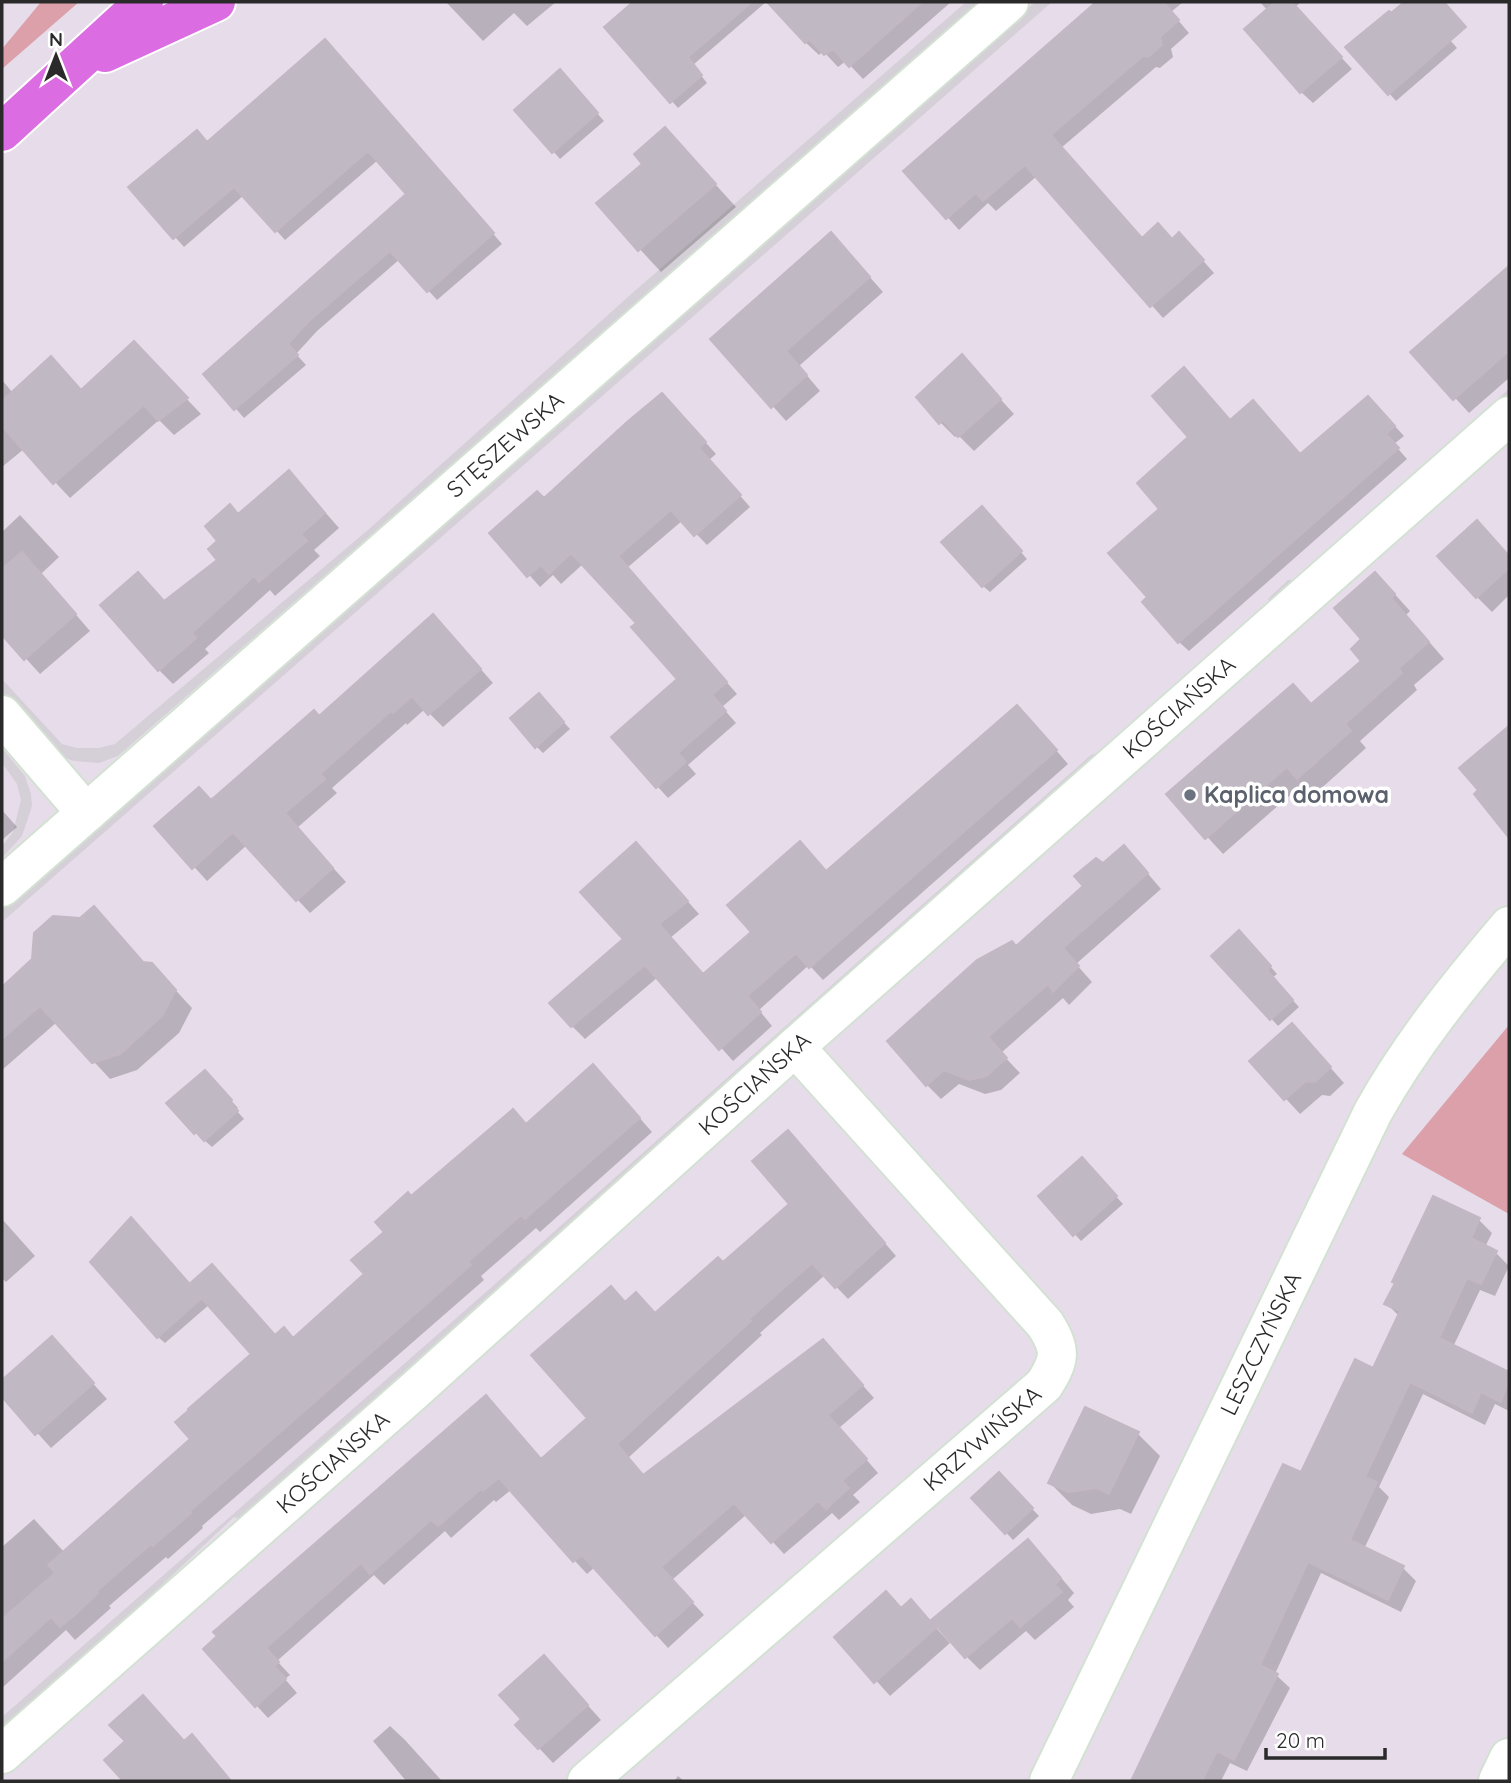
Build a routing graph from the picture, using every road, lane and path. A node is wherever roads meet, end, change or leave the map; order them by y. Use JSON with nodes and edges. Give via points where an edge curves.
{"nodes":[{"id":1,"x":145,"y":2,"type":"edge"},
{"id":2,"x":216,"y":2,"type":"edge"},
{"id":3,"x":1009,"y":2,"type":"edge"},
{"id":4,"x":71,"y":69,"type":"junction"},
{"id":5,"x":2,"y":132,"type":"edge"},
{"id":6,"x":1509,"y":416,"type":"edge"},
{"id":7,"x":2,"y":715,"type":"edge"},
{"id":8,"x":86,"y":813,"type":"junction"},
{"id":9,"x":2,"y":887,"type":"edge"},
{"id":10,"x":1509,"y":926,"type":"edge"},
{"id":11,"x":795,"y":1047,"type":"junction"},
{"id":12,"x":2,"y":1754,"type":"edge"},
{"id":13,"x":1509,"y":1758,"type":"edge"},
{"id":14,"x":587,"y":1781,"type":"edge"},
{"id":15,"x":1049,"y":1781,"type":"edge"},
{"id":16,"x":1498,"y":1781,"type":"edge"}],
"edges":[{"from":1,"to":4,"type":"main road"},
{"from":2,"to":4,"type":"main road"},
{"from":3,"to":8,"type":"street","name":"STĘSZEWSKA"},
{"from":4,"to":5,"type":"main road"},
{"from":6,"to":11,"type":"street","name":"KOŚCIAŃSKA"},
{"from":7,"to":8,"type":"street"},
{"from":8,"to":9,"type":"street","name":"STĘSZEWSKA"},
{"from":10,"to":15,"type":"street","name":"LESZCZYŃSKA","via":[[1418,1039],[1373,1112]]},
{"from":11,"to":12,"type":"street","name":"KOŚCIAŃSKA"},
{"from":11,"to":14,"type":"street","name":"KRZYWIŃSKA","via":[[1045,1324],[1058,1346],[1056,1366],[1044,1385]]},
{"from":13,"to":16,"type":"street"}]}
